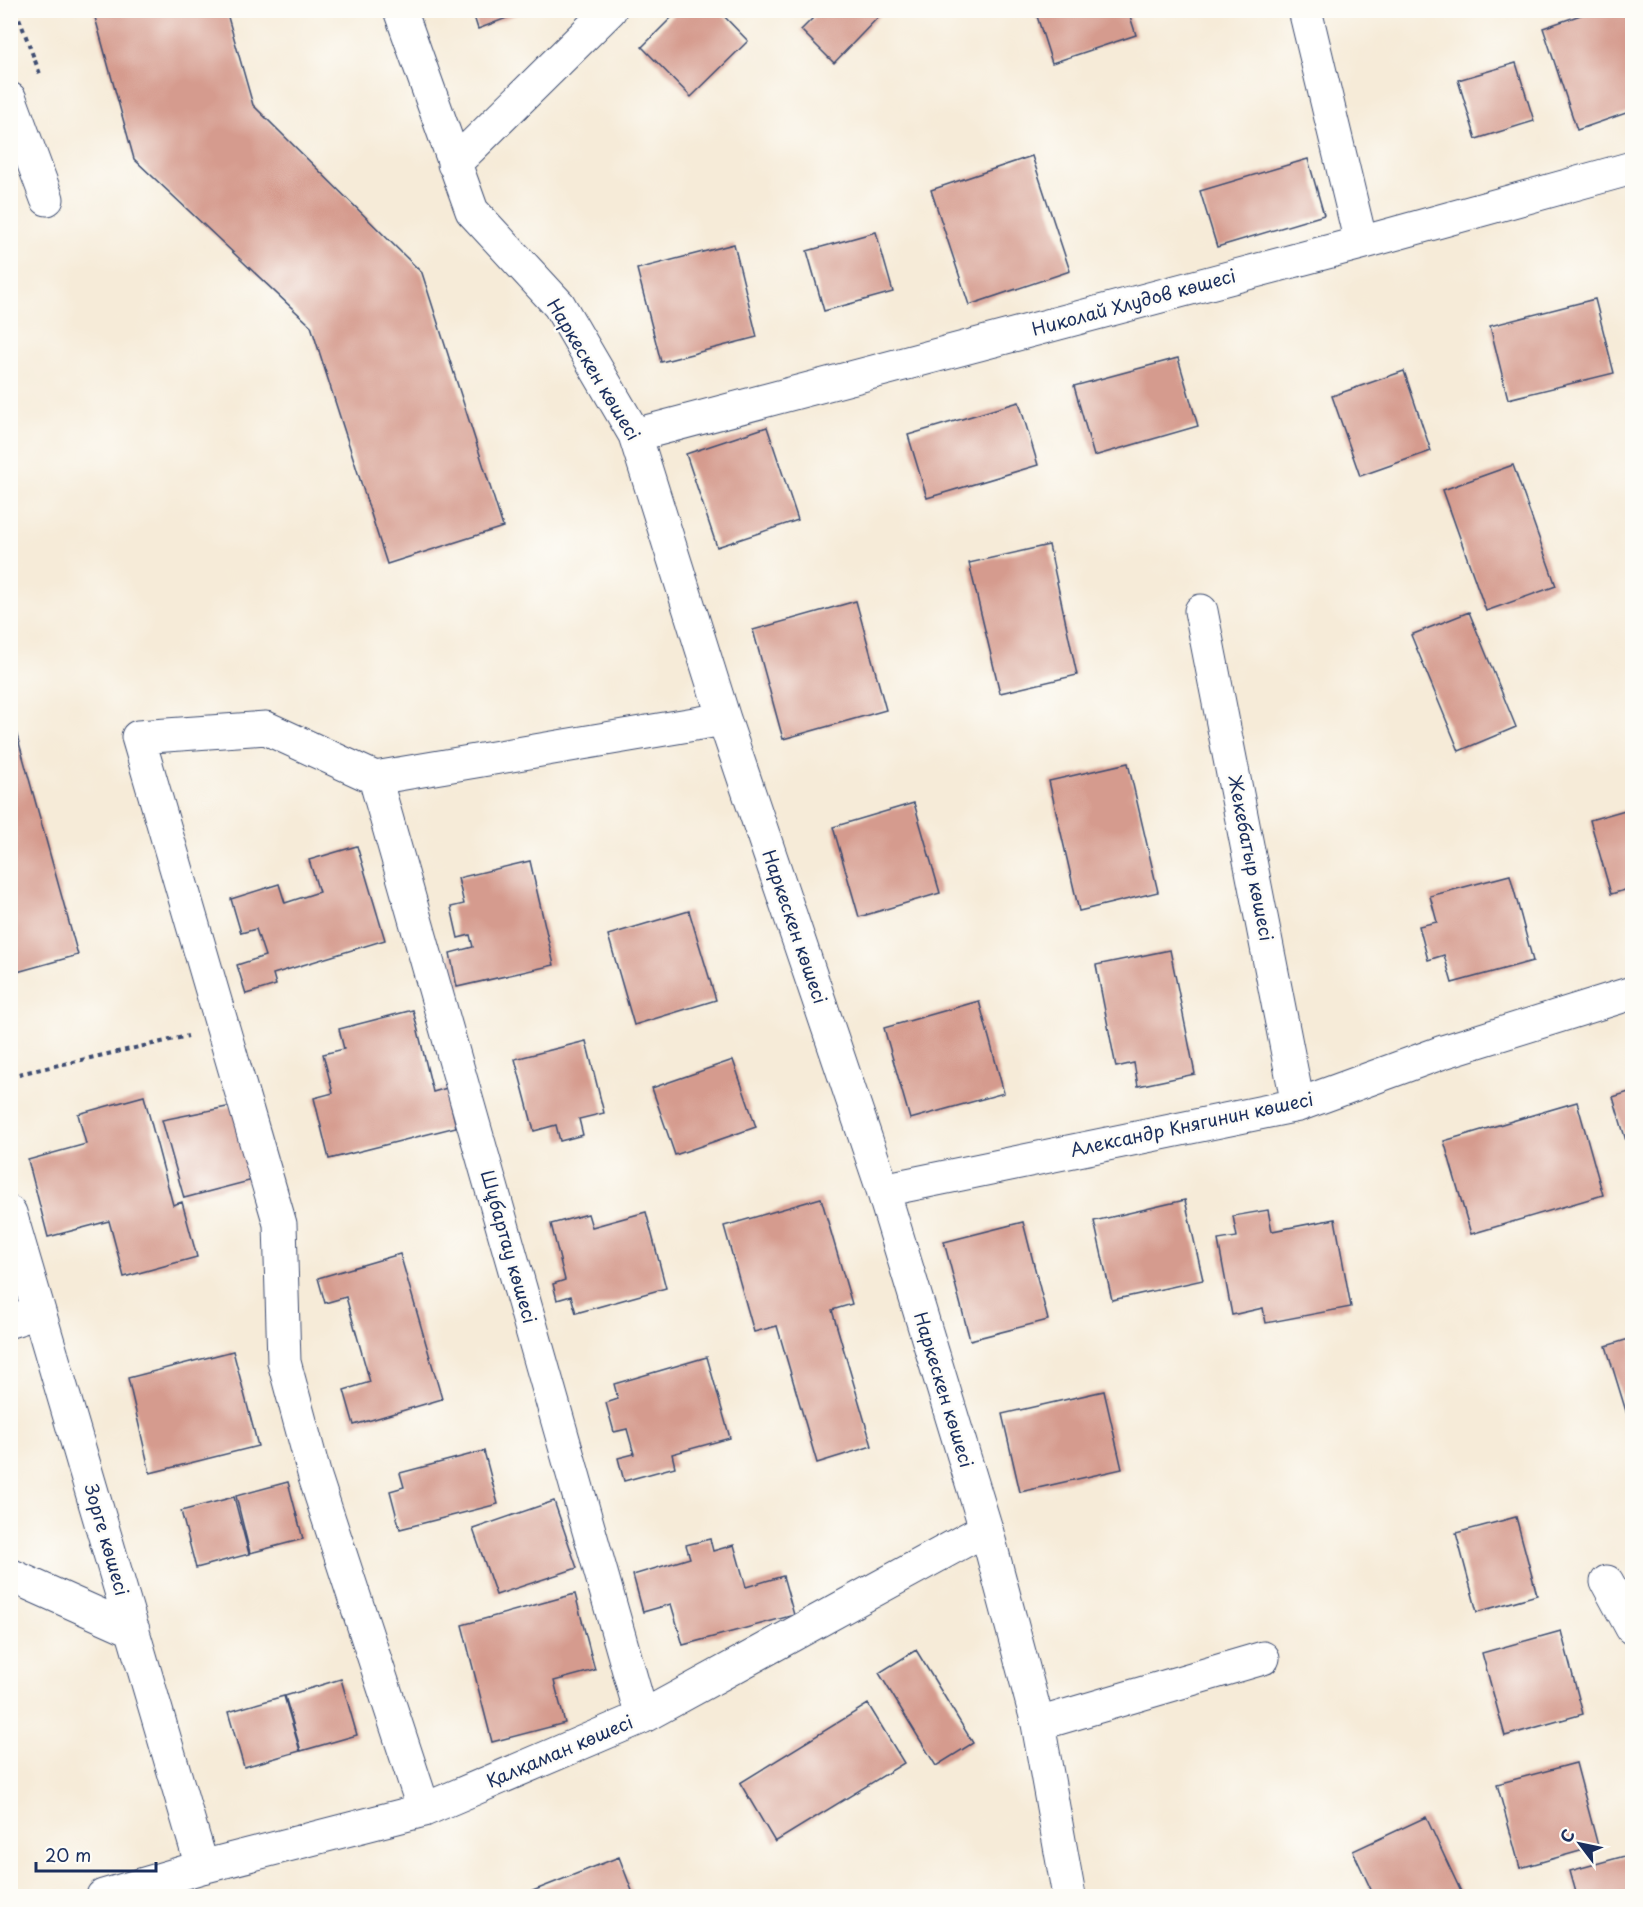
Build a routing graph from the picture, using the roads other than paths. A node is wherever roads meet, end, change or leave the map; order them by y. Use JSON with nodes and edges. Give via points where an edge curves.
{"nodes":[{"id":1,"x":400,"y":10,"type":"edge"},
{"id":2,"x":610,"y":10,"type":"edge"},
{"id":3,"x":1305,"y":10,"type":"edge"},
{"id":4,"x":10,"y":99,"type":"edge"},
{"id":5,"x":454,"y":164,"type":"junction"},
{"id":6,"x":1632,"y":168,"type":"edge"},
{"id":7,"x":47,"y":199,"type":"dead end"},
{"id":8,"x":1361,"y":243,"type":"junction"},
{"id":9,"x":635,"y":435,"type":"junction"},
{"id":10,"x":1201,"y":611,"type":"dead end"},
{"id":11,"x":724,"y":719,"type":"junction"},
{"id":12,"x":375,"y":778,"type":"junction"},
{"id":13,"x":1632,"y":993,"type":"edge"},
{"id":14,"x":1298,"y":1105,"type":"junction"},
{"id":15,"x":882,"y":1190,"type":"junction"},
{"id":16,"x":10,"y":1213,"type":"edge"},
{"id":17,"x":25,"y":1317,"type":"edge"},
{"id":18,"x":986,"y":1529,"type":"junction"},
{"id":19,"x":10,"y":1575,"type":"edge"},
{"id":20,"x":1607,"y":1582,"type":"dead end"},
{"id":21,"x":1632,"y":1628,"type":"edge"},
{"id":22,"x":133,"y":1630,"type":"junction"},
{"id":23,"x":1263,"y":1658,"type":"dead end"},
{"id":24,"x":642,"y":1717,"type":"junction"},
{"id":25,"x":1038,"y":1724,"type":"junction"},
{"id":26,"x":424,"y":1810,"type":"junction"},
{"id":27,"x":202,"y":1868,"type":"junction"},
{"id":28,"x":103,"y":1896,"type":"edge"},
{"id":29,"x":1069,"y":1896,"type":"edge"}],
"edges":[{"from":1,"to":5,"type":"street","name":"Наркескен көшесі"},
{"from":2,"to":5,"type":"street"},
{"from":3,"to":8,"type":"street"},
{"from":4,"to":7,"type":"street"},
{"from":5,"to":9,"type":"street","name":"Наркескен көшесі","via":[[472,211],[559,305]]},
{"from":6,"to":8,"type":"street","name":"Николай Хлудов көшесі"},
{"from":8,"to":9,"type":"street","name":"Николай Хлудов көшесі"},
{"from":9,"to":11,"type":"street","name":"Наркескен көшесі"},
{"from":10,"to":14,"type":"street","name":"Жекебатыр көшесі"},
{"from":11,"to":12,"type":"street"},
{"from":11,"to":15,"type":"street","name":"Наркескен көшесі"},
{"from":12,"to":24,"type":"street","name":"Шұбартау көшесі"},
{"from":12,"to":26,"type":"street","via":[[266,728],[138,737],[280,1224],[284,1362],[315,1477]]},
{"from":13,"to":14,"type":"street","name":"Александр Княгинин көшесі","via":[[1443,1052]]},
{"from":14,"to":15,"type":"street","name":"Александр Княгинин көшесі"},
{"from":15,"to":18,"type":"street","name":"Наркескен көшесі"},
{"from":16,"to":17,"type":"street","name":"Зорге көшесі"},
{"from":17,"to":22,"type":"street","name":"Зорге көшесі"},
{"from":18,"to":24,"type":"street","name":"Қалқаман көшесі"},
{"from":18,"to":25,"type":"street","name":"Наркескен көшесі"},
{"from":19,"to":22,"type":"street"},
{"from":20,"to":21,"type":"street"},
{"from":22,"to":27,"type":"street","name":"Зорге көшесі"},
{"from":23,"to":25,"type":"street"},
{"from":24,"to":26,"type":"street","name":"Қалқаман көшесі"},
{"from":25,"to":29,"type":"street","name":"Наркескен көшесі"},
{"from":26,"to":27,"type":"street","name":"Қалқаман көшесі"},
{"from":27,"to":28,"type":"street","name":"Қалқаман көшесі"}]}
